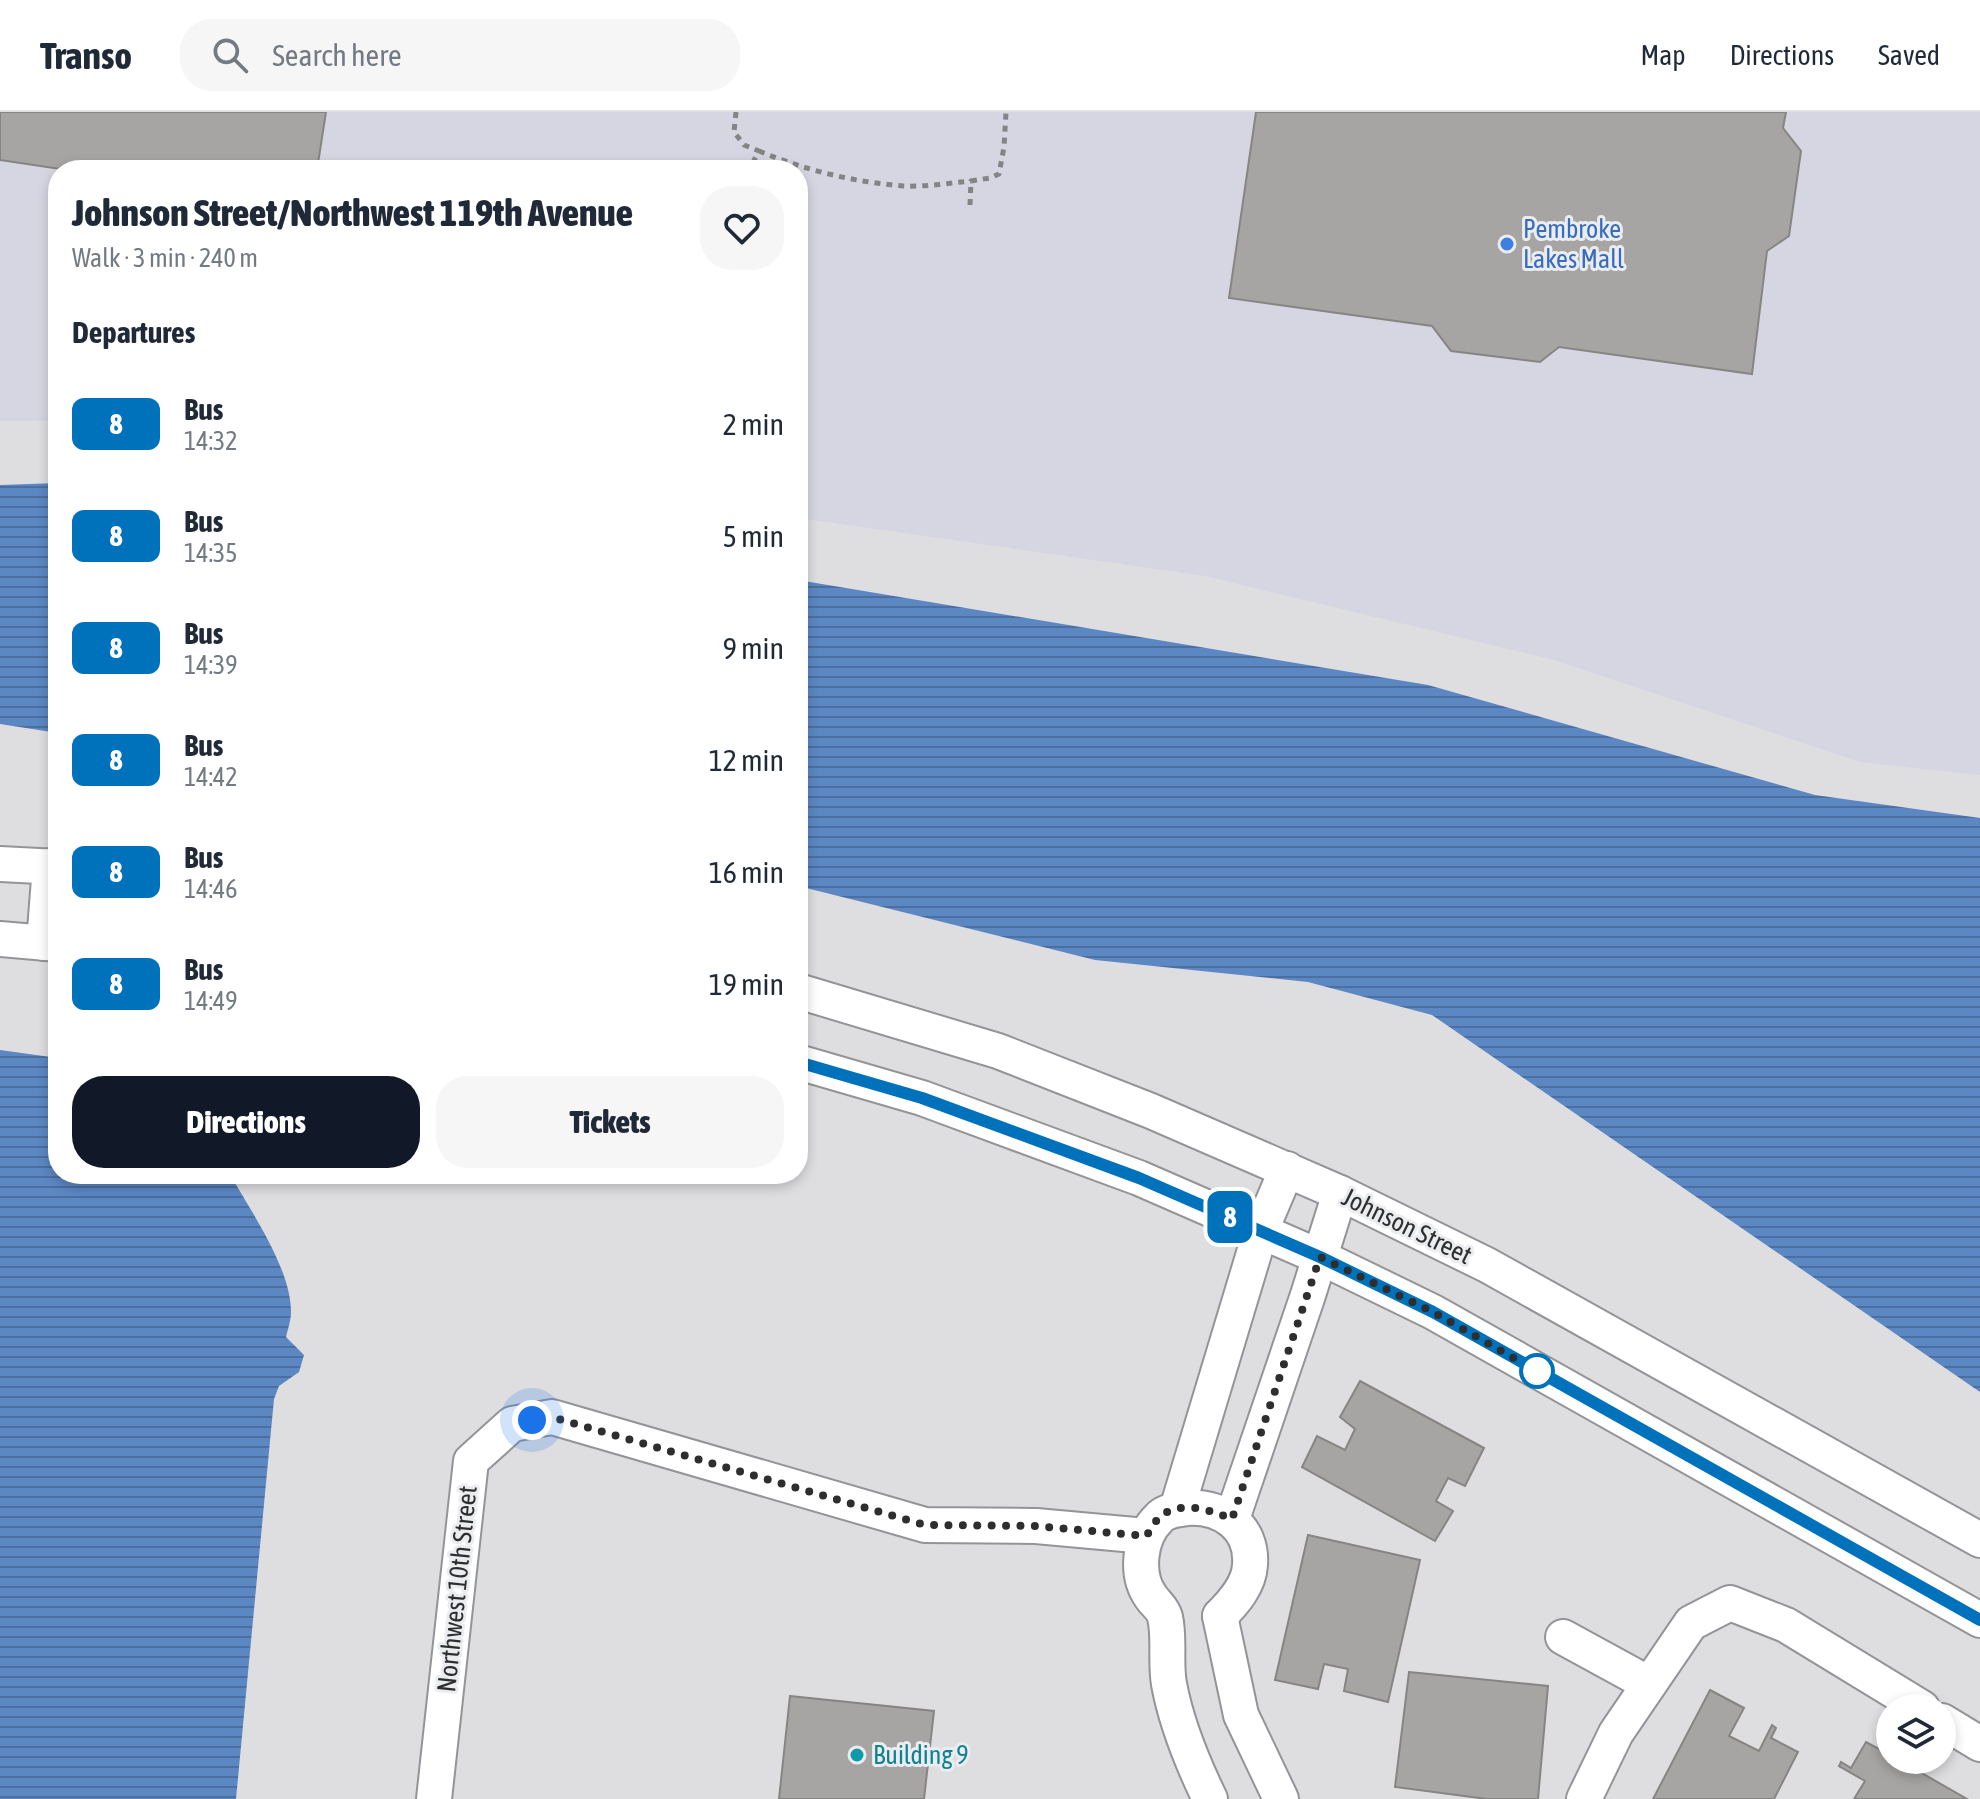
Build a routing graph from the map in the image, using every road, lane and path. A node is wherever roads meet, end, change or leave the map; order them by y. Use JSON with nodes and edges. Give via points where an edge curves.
{"nodes":[{"id":1,"x":736,"y":112,"type":"edge"},
{"id":2,"x":1006,"y":112,"type":"edge"},
{"id":3,"x":759,"y":151,"type":"junction"},
{"id":4,"x":754,"y":160,"type":"edge"},
{"id":5,"x":784,"y":160,"type":"edge"},
{"id":6,"x":808,"y":168,"type":"edge"},
{"id":7,"x":971,"y":181,"type":"junction"},
{"id":8,"x":970,"y":205,"type":"dead end"},
{"id":9,"x":0,"y":864,"type":"edge"},
{"id":10,"x":48,"y":866,"type":"edge"},
{"id":11,"x":0,"y":939,"type":"edge"},
{"id":12,"x":48,"y":943,"type":"edge"},
{"id":13,"x":808,"y":994,"type":"edge"},
{"id":14,"x":808,"y":1065,"type":"edge"},
{"id":15,"x":1287,"y":1169,"type":"junction"},
{"id":16,"x":1340,"y":1193,"type":"junction"},
{"id":17,"x":1261,"y":1230,"type":"junction"},
{"id":18,"x":1320,"y":1257,"type":"junction"},
{"id":19,"x":1177,"y":1509,"type":"junction"},
{"id":20,"x":1232,"y":1519,"type":"junction"},
{"id":21,"x":1146,"y":1536,"type":"junction"},
{"id":22,"x":1980,"y":1540,"type":"edge"},
{"id":23,"x":1165,"y":1613,"type":"junction"},
{"id":24,"x":1220,"y":1616,"type":"junction"},
{"id":25,"x":1980,"y":1620,"type":"edge"},
{"id":26,"x":1563,"y":1637,"type":"dead end"},
{"id":27,"x":1649,"y":1684,"type":"junction"},
{"id":28,"x":1899,"y":1694,"type":"edge"},
{"id":29,"x":1956,"y":1729,"type":"edge"},
{"id":30,"x":1980,"y":1744,"type":"edge"},
{"id":31,"x":434,"y":1799,"type":"edge"},
{"id":32,"x":1210,"y":1799,"type":"edge"},
{"id":33,"x":1281,"y":1799,"type":"edge"},
{"id":34,"x":1584,"y":1799,"type":"edge"}],
"edges":[{"from":1,"to":3,"type":"path","via":[[734,132],[744,145]]},
{"from":2,"to":7,"type":"path","via":[[999,174]]},
{"from":3,"to":4,"type":"path"},
{"from":3,"to":5,"type":"path"},
{"from":6,"to":7,"type":"path","via":[[905,186]]},
{"from":7,"to":8,"type":"path"},
{"from":9,"to":10,"type":"street"},
{"from":11,"to":12,"type":"street"},
{"from":13,"to":15,"type":"street","name":"Johnson Street","via":[[998,1051]]},
{"from":14,"to":17,"type":"street","via":[[922,1098],[1139,1178]]},
{"from":15,"to":16,"type":"street","name":"Johnson Street"},
{"from":15,"to":17,"type":"street"},
{"from":16,"to":18,"type":"street"},
{"from":16,"to":22,"type":"street","name":"Johnson Street","via":[[1487,1265]]},
{"from":17,"to":18,"type":"street"},
{"from":17,"to":19,"type":"street"},
{"from":18,"to":20,"type":"street"},
{"from":18,"to":25,"type":"street","via":[[1433,1312]]},
{"from":19,"to":20,"type":"street","via":[[1198,1508]]},
{"from":19,"to":21,"type":"street","via":[[1159,1517]]},
{"from":20,"to":24,"type":"street","via":[[1249,1549],[1250,1565],[1245,1584]]},
{"from":21,"to":23,"type":"street","via":[[1142,1576],[1149,1596]]},
{"from":21,"to":31,"type":"street","name":"Northwest 10th Street","via":[[1036,1526],[925,1525],[552,1417],[512,1424],[471,1461]]},
{"from":23,"to":24,"type":"street","via":[[1196,1620]]},
{"from":23,"to":32,"type":"street","via":[[1168,1683]]},
{"from":24,"to":33,"type":"street","via":[[1241,1715]]},
{"from":26,"to":27,"type":"street"},
{"from":27,"to":28,"type":"street","via":[[1691,1623],[1730,1603],[1786,1625]]},
{"from":27,"to":34,"type":"street","via":[[1616,1733]]},
{"from":29,"to":30,"type":"street"}]}
